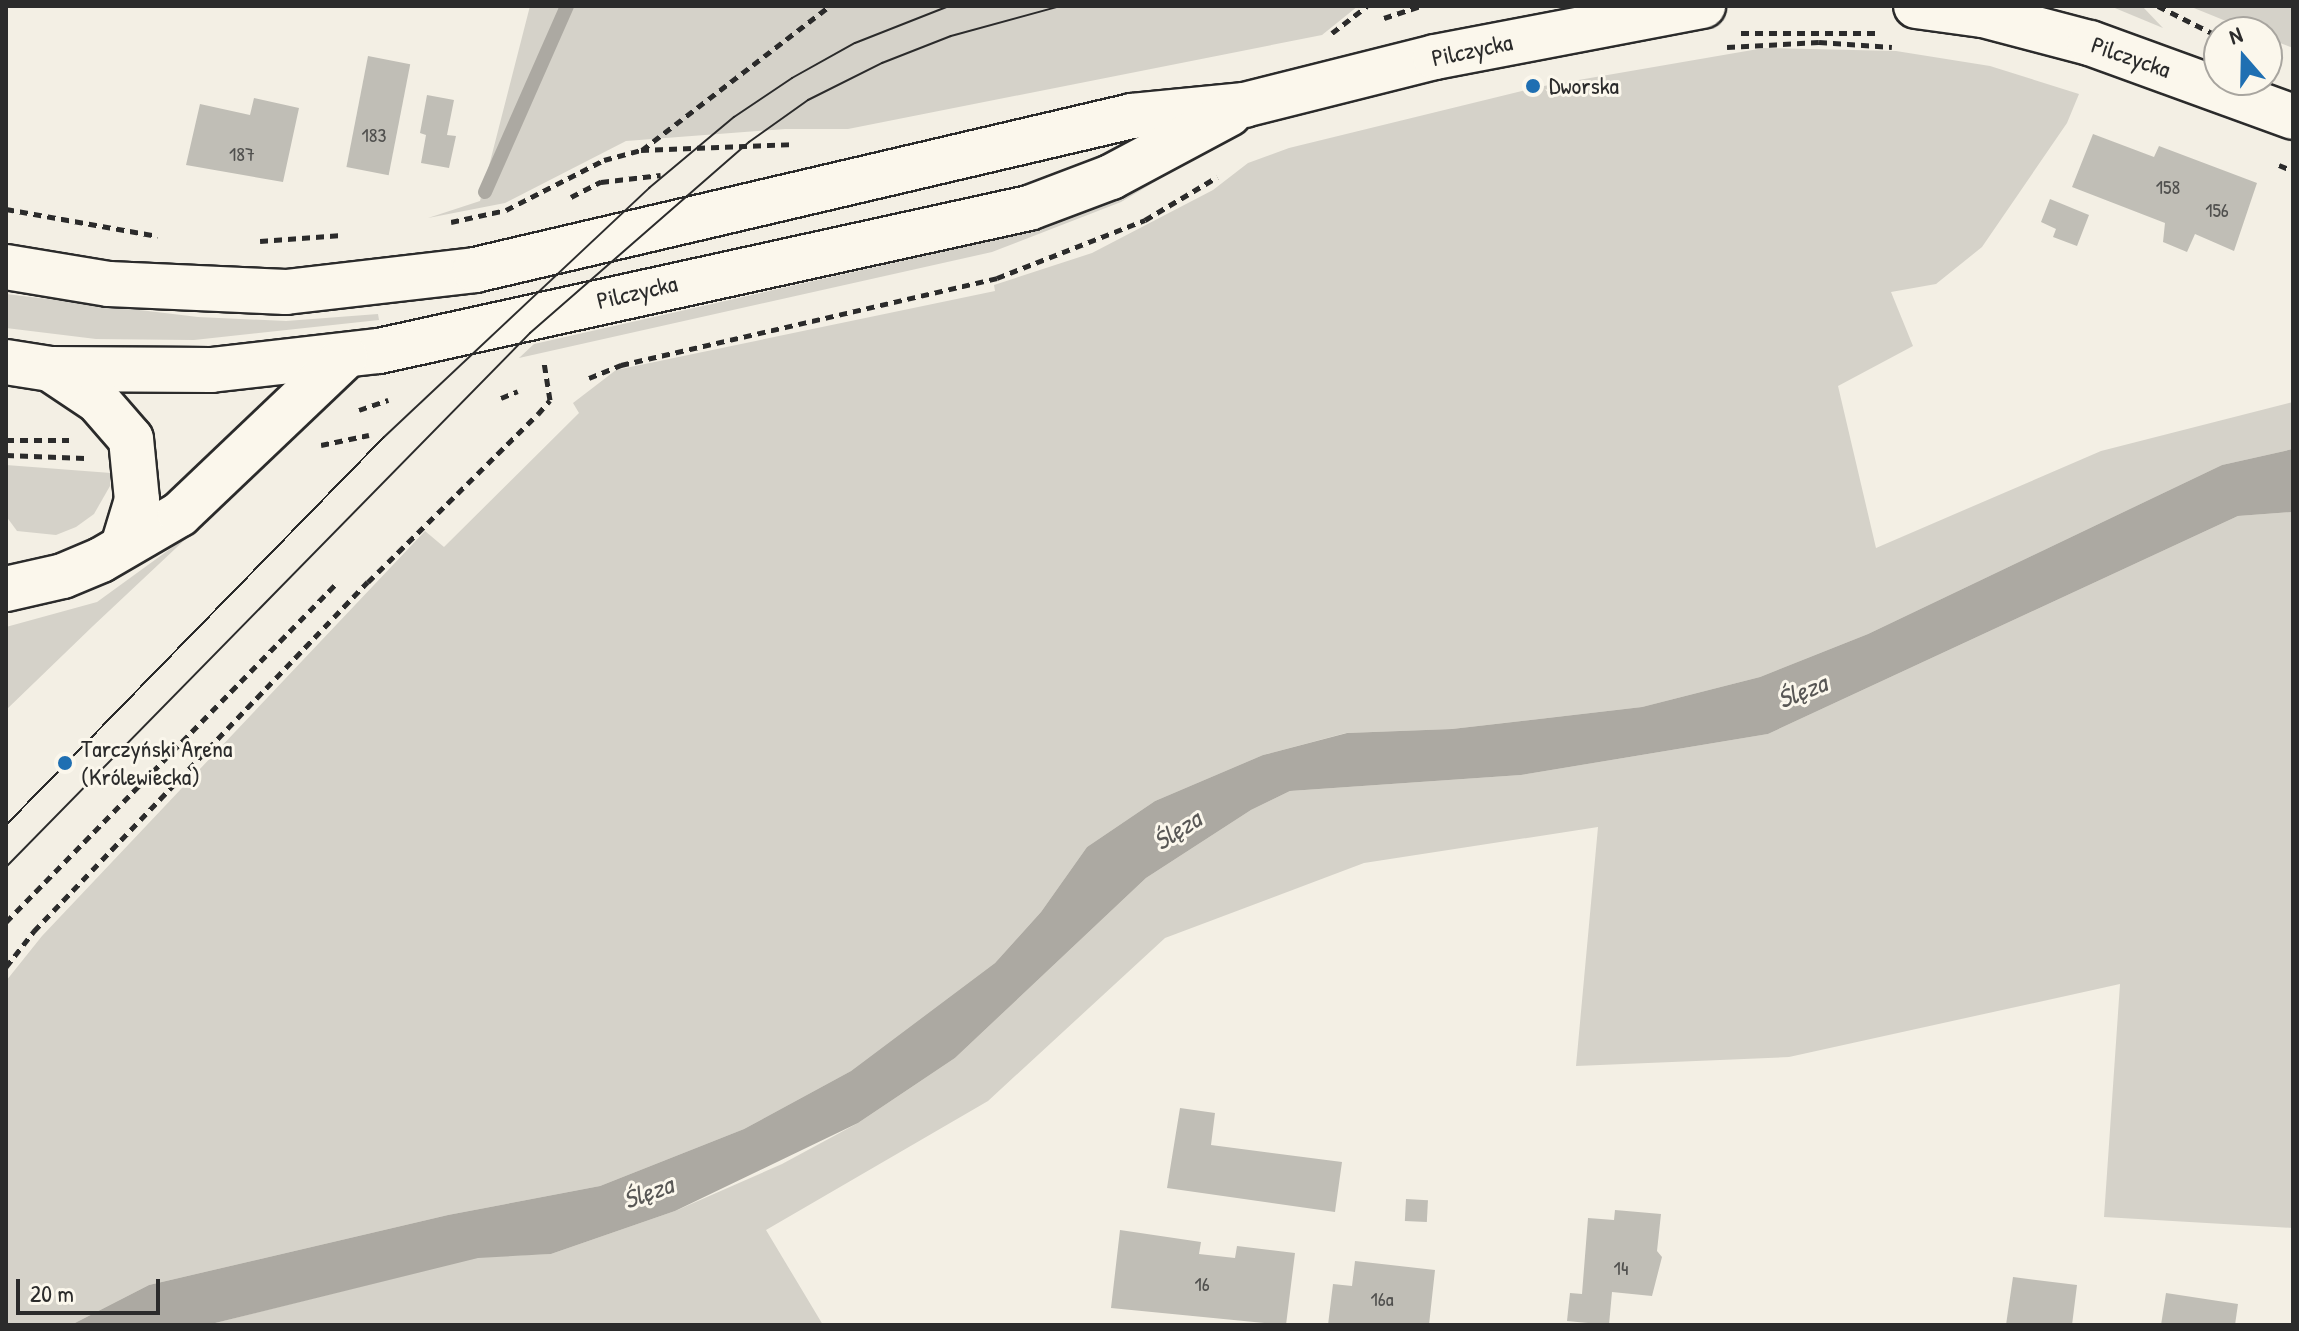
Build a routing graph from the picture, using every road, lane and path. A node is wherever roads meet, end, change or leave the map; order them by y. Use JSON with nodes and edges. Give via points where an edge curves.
{"nodes":[{"id":1,"x":830,"y":6,"type":"edge"},
{"id":2,"x":2158,"y":6,"type":"edge"},
{"id":3,"x":2031,"y":16,"type":"edge"},
{"id":4,"x":1714,"y":20,"type":"edge"},
{"id":5,"x":1900,"y":20,"type":"edge"},
{"id":6,"x":2203,"y":28,"type":"edge"},
{"id":7,"x":1896,"y":47,"type":"dead end"},
{"id":8,"x":1722,"y":48,"type":"dead end"},
{"id":9,"x":1244,"y":105,"type":"junction"},
{"id":10,"x":2293,"y":117,"type":"edge"},
{"id":11,"x":1220,"y":175,"type":"dead end"},
{"id":12,"x":638,"y":178,"type":"dead end"},
{"id":13,"x":561,"y":203,"type":"dead end"},
{"id":14,"x":6,"y":209,"type":"edge"},
{"id":15,"x":434,"y":225,"type":"dead end"},
{"id":16,"x":356,"y":234,"type":"dead end"},
{"id":17,"x":169,"y":237,"type":"dead end"},
{"id":18,"x":249,"y":240,"type":"dead end"},
{"id":19,"x":6,"y":267,"type":"edge"},
{"id":20,"x":345,"y":357,"type":"junction"},
{"id":21,"x":6,"y":362,"type":"edge"},
{"id":22,"x":544,"y":362,"type":"dead end"},
{"id":23,"x":50,"y":369,"type":"junction"},
{"id":24,"x":589,"y":378,"type":"dead end"},
{"id":25,"x":518,"y":391,"type":"dead end"},
{"id":26,"x":501,"y":398,"type":"dead end"},
{"id":27,"x":74,"y":439,"type":"dead end"},
{"id":28,"x":6,"y":440,"type":"edge"},
{"id":29,"x":6,"y":455,"type":"edge"},
{"id":30,"x":98,"y":459,"type":"dead end"},
{"id":31,"x":123,"y":546,"type":"junction"},
{"id":32,"x":338,"y":582,"type":"dead end"},
{"id":33,"x":6,"y":589,"type":"edge"},
{"id":34,"x":6,"y":922,"type":"edge"},
{"id":35,"x":6,"y":967,"type":"edge"}],
"edges":[{"from":1,"to":15,"type":"path","via":[[641,150],[604,160],[506,210]]},
{"from":2,"to":6,"type":"path"},
{"from":3,"to":5,"type":"street","name":"Pilczycka"},
{"from":3,"to":10,"type":"street","name":"Pilczycka"},
{"from":4,"to":5,"type":"path"},
{"from":4,"to":9,"type":"street","name":"Pilczycka","via":[[1435,57]]},
{"from":7,"to":8,"type":"path","via":[[1805,42]]},
{"from":9,"to":19,"type":"street","name":"Pilczycka","via":[[1132,116],[475,270],[353,287],[198,291],[109,284]]},
{"from":9,"to":20,"type":"street","name":"Pilczycka","via":[[1111,177],[1029,208]]},
{"from":11,"to":24,"type":"path","via":[[1145,220],[997,278],[621,365]]},
{"from":12,"to":13,"type":"path","via":[[601,182]]},
{"from":14,"to":17,"type":"path"},
{"from":16,"to":18,"type":"path"},
{"from":20,"to":23,"type":"street","name":"Pilczycka","via":[[211,370]]},
{"from":20,"to":31,"type":"street","via":[[180,514]]},
{"from":21,"to":23,"type":"street","name":"Pilczycka"},
{"from":22,"to":35,"type":"path","via":[[550,400],[538,414],[336,616],[34,931]]},
{"from":23,"to":31,"type":"street","via":[[98,401],[131,439],[137,500]]},
{"from":25,"to":26,"type":"path"},
{"from":27,"to":28,"type":"path"},
{"from":29,"to":30,"type":"path"},
{"from":31,"to":33,"type":"street","via":[[63,576]]},
{"from":32,"to":34,"type":"path"}]}
